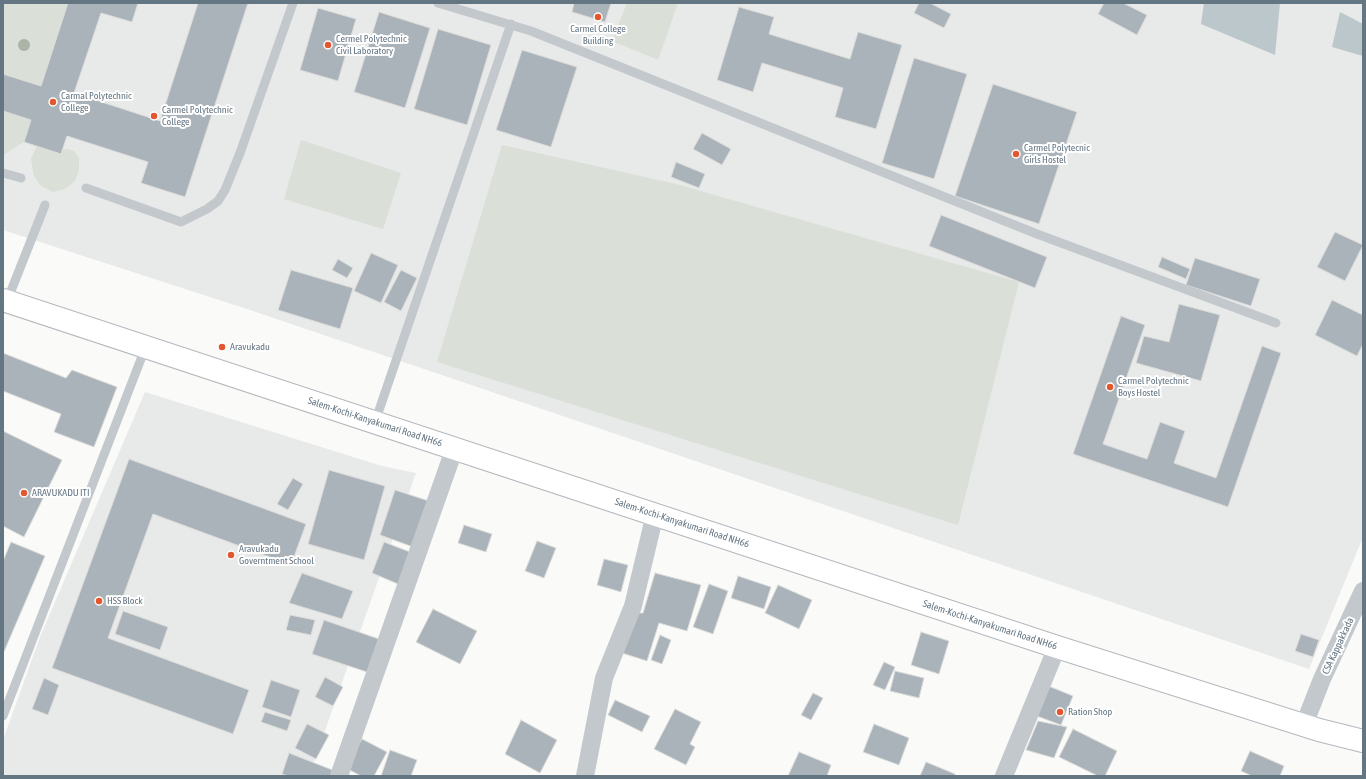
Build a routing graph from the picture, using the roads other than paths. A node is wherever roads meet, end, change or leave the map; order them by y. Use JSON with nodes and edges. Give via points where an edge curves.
{"nodes":[{"id":1,"x":293,"y":3,"type":"edge"},
{"id":2,"x":438,"y":3,"type":"edge"},
{"id":3,"x":511,"y":24,"type":"junction"},
{"id":4,"x":3,"y":173,"type":"edge"},
{"id":5,"x":21,"y":178,"type":"dead end"},
{"id":6,"x":86,"y":188,"type":"dead end"},
{"id":7,"x":45,"y":205,"type":"dead end"},
{"id":8,"x":5,"y":300,"type":"edge"},
{"id":9,"x":1276,"y":323,"type":"dead end"},
{"id":10,"x":146,"y":346,"type":"junction"},
{"id":11,"x":375,"y":422,"type":"junction"},
{"id":12,"x":455,"y":447,"type":"junction"},
{"id":13,"x":655,"y":514,"type":"junction"},
{"id":14,"x":1363,"y":591,"type":"edge"},
{"id":15,"x":1057,"y":647,"type":"junction"},
{"id":16,"x":3,"y":716,"type":"edge"},
{"id":17,"x":1304,"y":725,"type":"junction"},
{"id":18,"x":1363,"y":741,"type":"edge"},
{"id":19,"x":339,"y":776,"type":"edge"},
{"id":20,"x":585,"y":776,"type":"edge"},
{"id":21,"x":1004,"y":776,"type":"edge"}],
"edges":[{"from":1,"to":6,"type":"lane","via":[[240,153],[225,190],[218,200],[207,209],[181,222]]},
{"from":2,"to":3,"type":"lane"},
{"from":3,"to":9,"type":"lane","via":[[1037,234]]},
{"from":3,"to":11,"type":"lane"},
{"from":4,"to":5,"type":"lane"},
{"from":7,"to":8,"type":"lane"},
{"from":8,"to":10,"type":"highway","name":"Salem-Kochi-Kanyakumari Road NH66"},
{"from":10,"to":11,"type":"highway","name":"Salem-Kochi-Kanyakumari Road NH66"},
{"from":10,"to":16,"type":"lane"},
{"from":11,"to":12,"type":"highway","name":"Salem-Kochi-Kanyakumari Road NH66"},
{"from":12,"to":13,"type":"highway","name":"Salem-Kochi-Kanyakumari Road NH66"},
{"from":12,"to":19,"type":"street"},
{"from":13,"to":15,"type":"highway","name":"Salem-Kochi-Kanyakumari Road NH66"},
{"from":13,"to":20,"type":"street","via":[[633,606],[604,678]]},
{"from":14,"to":17,"type":"street","name":"CSA Kappakkada","via":[[1322,679]]},
{"from":15,"to":17,"type":"highway","name":"Salem-Kochi-Kanyakumari Road NH66"},
{"from":15,"to":21,"type":"street"},
{"from":17,"to":18,"type":"highway","name":"Salem-Kochi-Kanyakumari Road NH66"}]}
